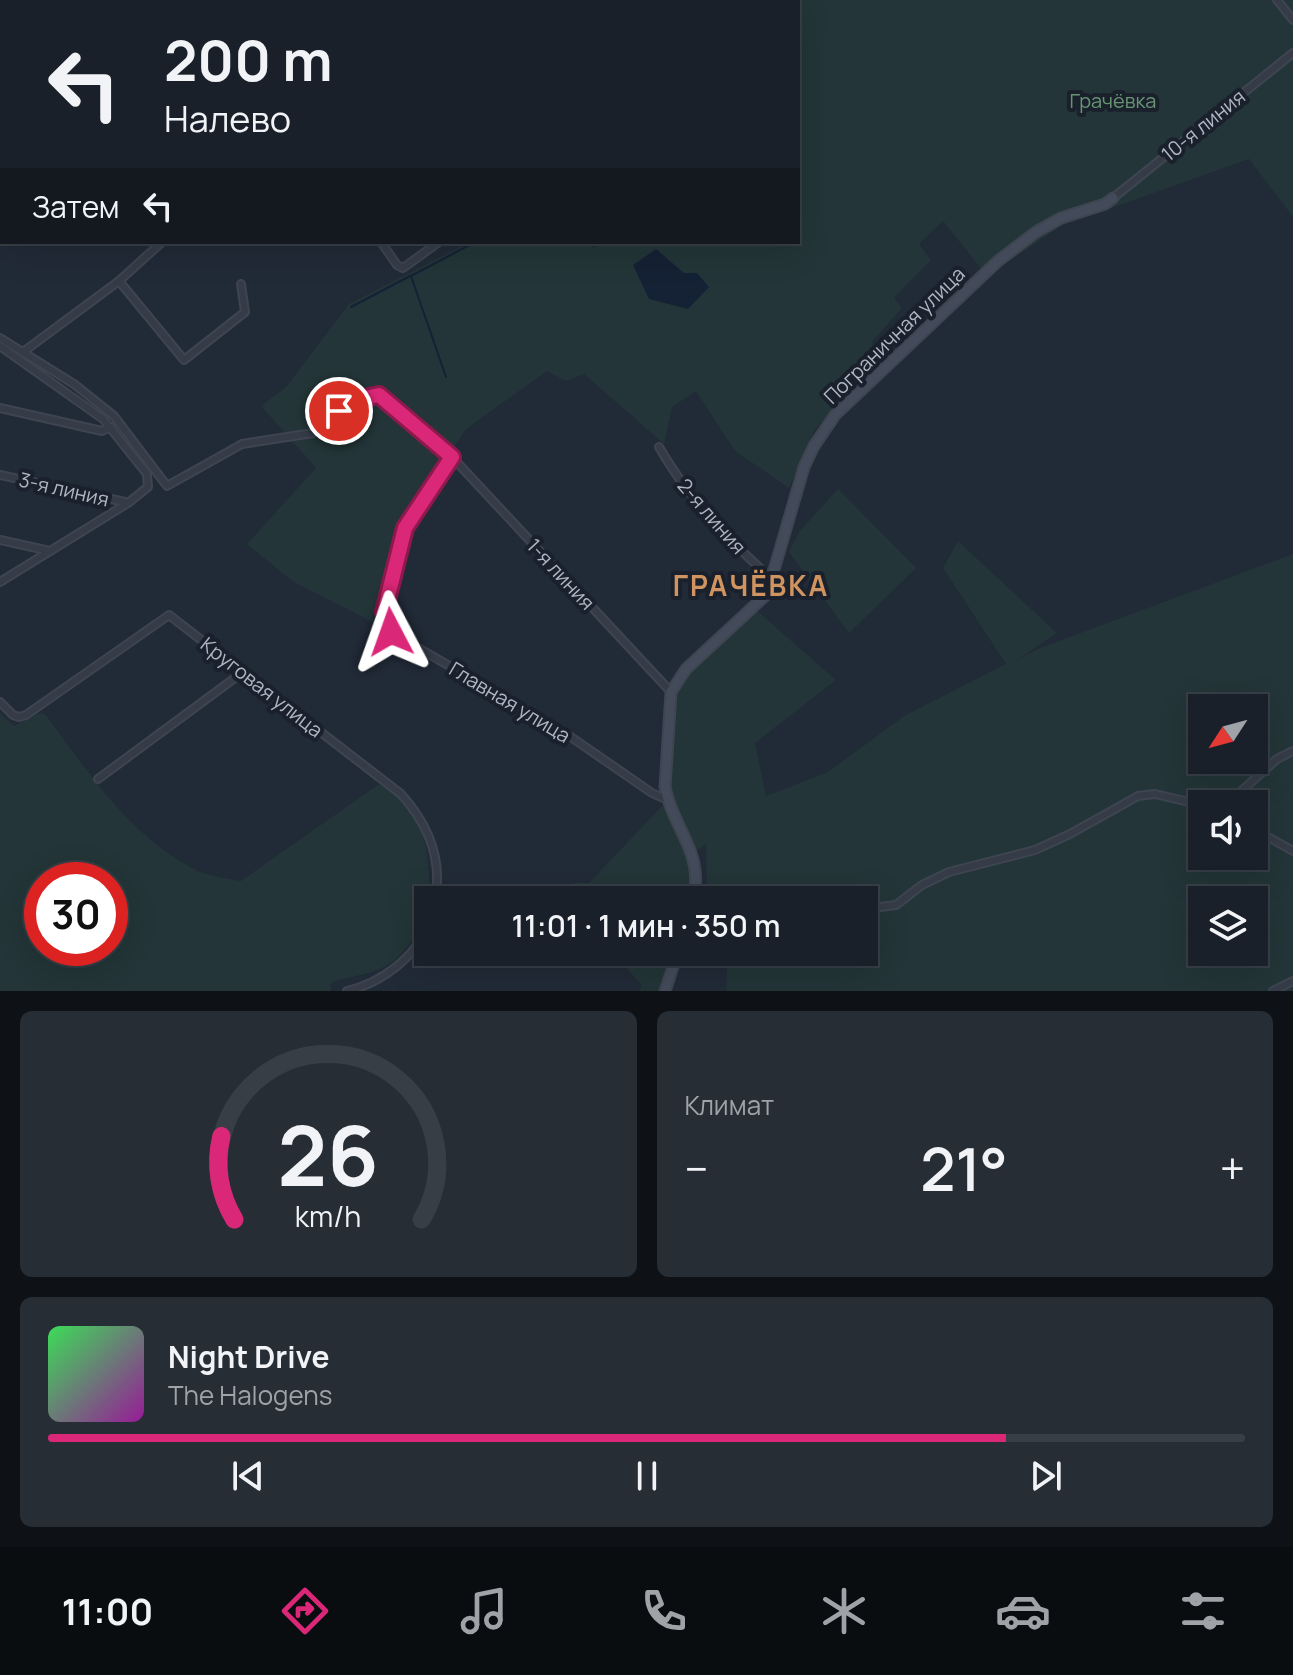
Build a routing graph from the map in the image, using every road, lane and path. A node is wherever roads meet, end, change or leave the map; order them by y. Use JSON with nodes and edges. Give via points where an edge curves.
{"nodes":[{"id":1,"x":1277,"y":0,"type":"edge"},
{"id":2,"x":1293,"y":20,"type":"edge"},
{"id":3,"x":1293,"y":53,"type":"edge"},
{"id":4,"x":1113,"y":198,"type":"joint"},
{"id":5,"x":160,"y":244,"type":"edge"},
{"id":6,"x":382,"y":244,"type":"edge"},
{"id":7,"x":436,"y":244,"type":"edge"},
{"id":8,"x":119,"y":281,"type":"junction"},
{"id":9,"x":241,"y":284,"type":"dead end"},
{"id":10,"x":0,"y":338,"type":"edge"},
{"id":11,"x":0,"y":346,"type":"edge"},
{"id":12,"x":23,"y":352,"type":"junction"},
{"id":13,"x":0,"y":408,"type":"edge"},
{"id":14,"x":111,"y":427,"type":"junction"},
{"id":15,"x":659,"y":447,"type":"dead end"},
{"id":16,"x":452,"y":457,"type":"junction"},
{"id":17,"x":0,"y":475,"type":"edge"},
{"id":18,"x":128,"y":503,"type":"junction"},
{"id":19,"x":0,"y":540,"type":"edge"},
{"id":20,"x":50,"y":551,"type":"junction"},
{"id":21,"x":772,"y":579,"type":"junction"},
{"id":22,"x":0,"y":582,"type":"edge"},
{"id":23,"x":243,"y":672,"type":"junction"},
{"id":24,"x":671,"y":692,"type":"junction"},
{"id":25,"x":0,"y":702,"type":"edge"},
{"id":26,"x":1293,"y":751,"type":"edge"},
{"id":27,"x":98,"y":779,"type":"dead end"},
{"id":28,"x":1243,"y":790,"type":"edge"},
{"id":29,"x":668,"y":800,"type":"junction"},
{"id":30,"x":1188,"y":802,"type":"edge"},
{"id":31,"x":1270,"y":838,"type":"dead end"},
{"id":32,"x":1293,"y":851,"type":"edge"},
{"id":33,"x":437,"y":886,"type":"edge"},
{"id":34,"x":695,"y":886,"type":"edge"},
{"id":35,"x":878,"y":907,"type":"edge"},
{"id":36,"x":414,"y":948,"type":"edge"},
{"id":37,"x":673,"y":966,"type":"edge"},
{"id":38,"x":1293,"y":981,"type":"edge"},
{"id":39,"x":347,"y":991,"type":"edge"},
{"id":40,"x":665,"y":991,"type":"edge"},
{"id":41,"x":1273,"y":991,"type":"edge"}],
"edges":[{"from":1,"to":2,"type":"street"},
{"from":3,"to":4,"type":"street","name":"10-я линия"},
{"from":4,"to":21,"type":"street","name":"Пограничная улица","via":[[1061,218],[998,261],[845,405],[809,457]]},
{"from":5,"to":8,"type":"street"},
{"from":6,"to":7,"type":"street","via":[[403,268]]},
{"from":8,"to":9,"type":"street","via":[[184,360],[245,312]]},
{"from":8,"to":12,"type":"street"},
{"from":10,"to":12,"type":"street"},
{"from":11,"to":14,"type":"street"},
{"from":12,"to":16,"type":"street","name":"1-я линия","via":[[114,416],[167,486],[242,444],[313,433],[339,411],[379,395]]},
{"from":13,"to":14,"type":"street","via":[[102,431]]},
{"from":14,"to":18,"type":"street","via":[[149,481]]},
{"from":15,"to":21,"type":"street","name":"2-я линия","via":[[673,472]]},
{"from":16,"to":24,"type":"street","name":"1-я линия"},
{"from":16,"to":29,"type":"street","name":"Главная улица","via":[[405,528],[384,612],[391,632]]},
{"from":17,"to":18,"type":"street","name":"3-я линия"},
{"from":18,"to":20,"type":"street"},
{"from":19,"to":20,"type":"street"},
{"from":20,"to":22,"type":"street"},
{"from":21,"to":24,"type":"street","name":"Пограничная улица","via":[[767,594],[686,669]]},
{"from":23,"to":25,"type":"street","name":"Круговая улица","via":[[169,615],[26,715],[13,715]]},
{"from":23,"to":27,"type":"street"},
{"from":23,"to":33,"type":"street","name":"Круговая улица","via":[[401,794],[417,812],[434,849]]},
{"from":24,"to":29,"type":"street"},
{"from":26,"to":28,"type":"street"},
{"from":29,"to":34,"type":"street","via":[[693,853]]},
{"from":30,"to":35,"type":"street","via":[[1138,796],[1026,854],[949,872],[896,905]]},
{"from":31,"to":32,"type":"street"},
{"from":36,"to":39,"type":"street","via":[[369,984]]},
{"from":37,"to":40,"type":"street"},
{"from":38,"to":41,"type":"street"}]}
